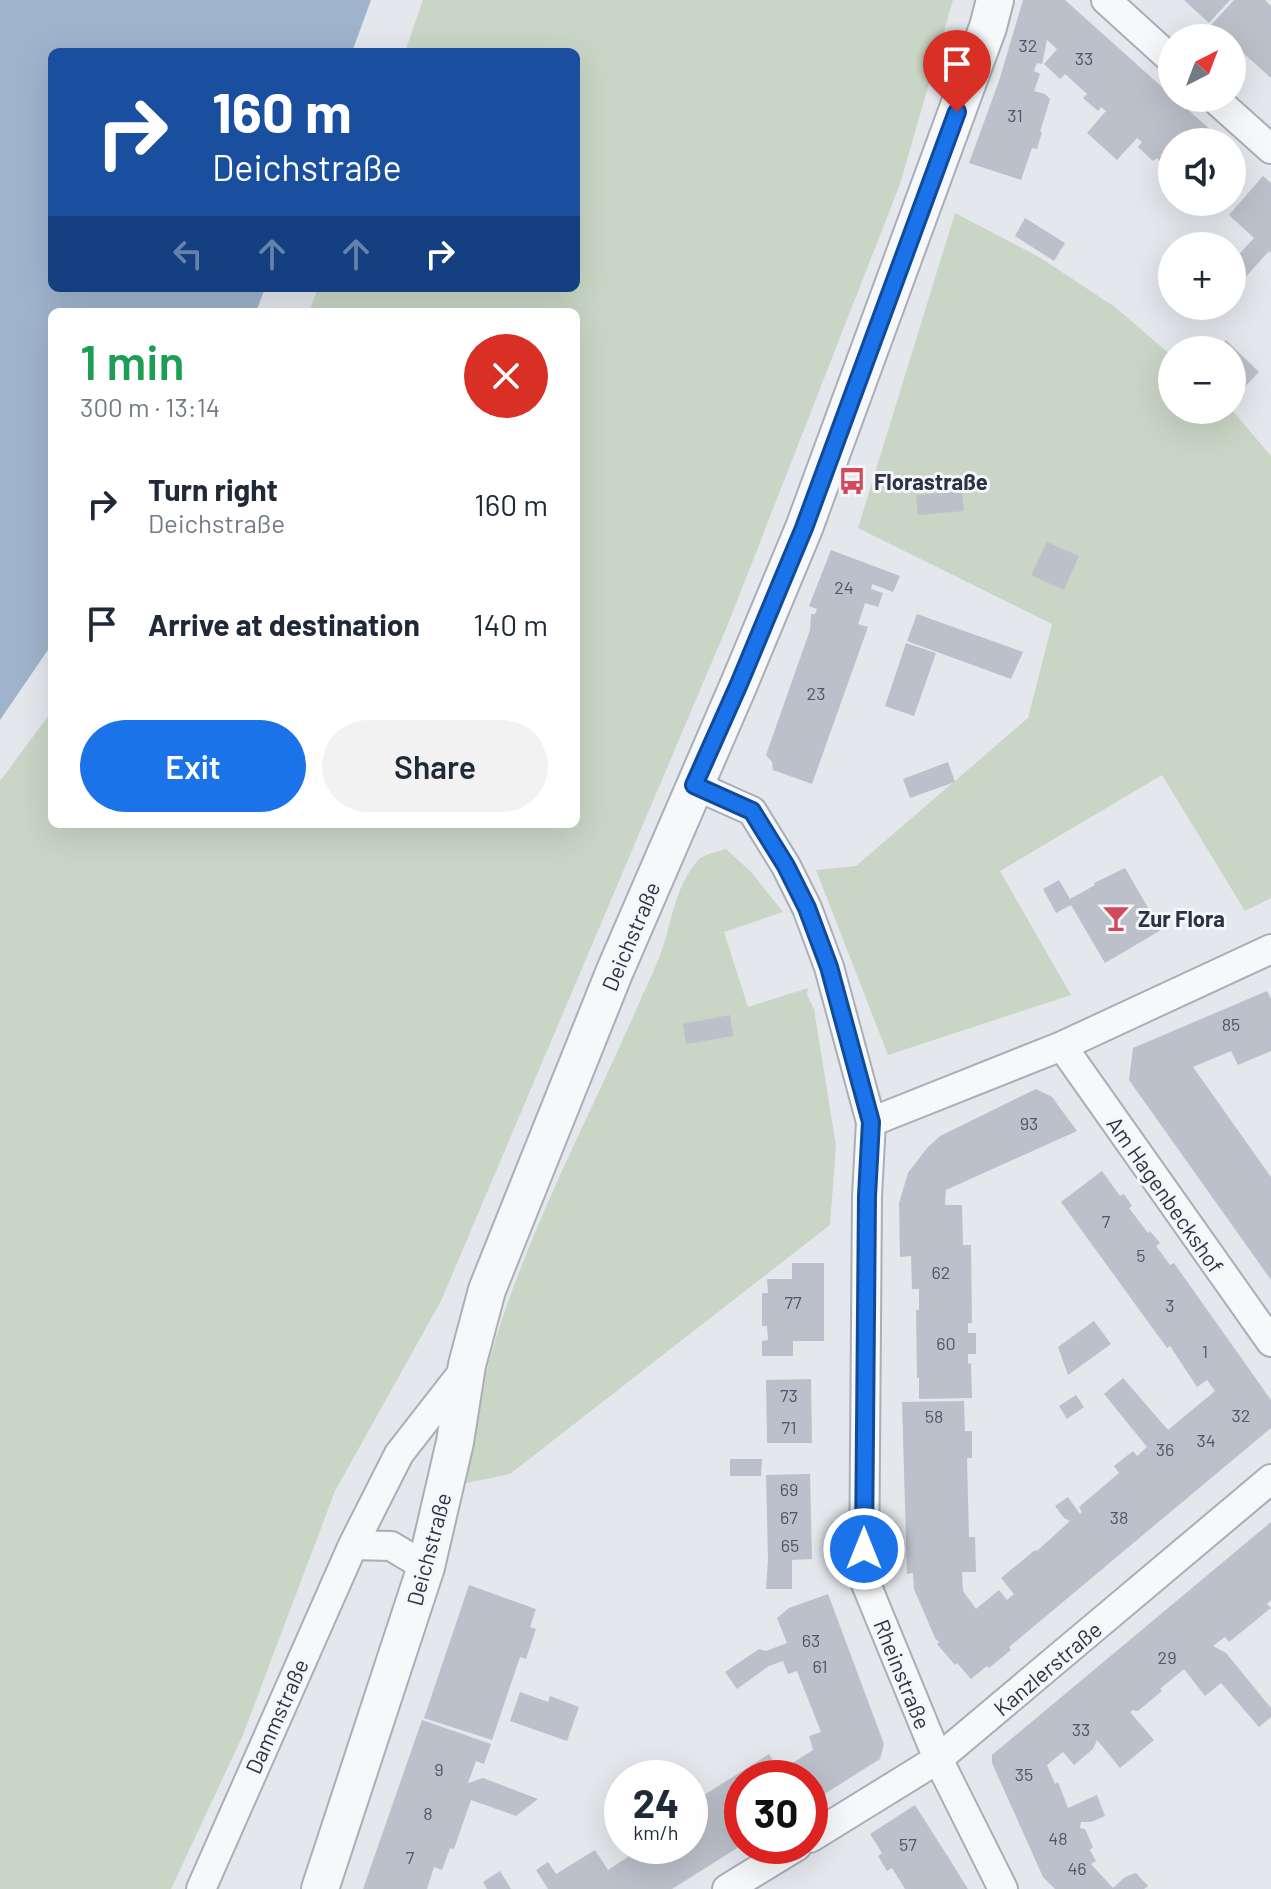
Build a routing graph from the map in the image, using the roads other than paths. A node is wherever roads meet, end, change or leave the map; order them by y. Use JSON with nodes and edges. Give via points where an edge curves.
{"nodes":[{"id":1,"x":995,"y":0,"type":"edge"},
{"id":2,"x":1106,"y":0,"type":"edge"},
{"id":3,"x":1158,"y":47,"type":"edge"},
{"id":4,"x":1230,"y":112,"type":"edge"},
{"id":5,"x":1271,"y":149,"type":"edge"},
{"id":6,"x":694,"y":785,"type":"junction"},
{"id":7,"x":1271,"y":949,"type":"edge"},
{"id":8,"x":1062,"y":1046,"type":"junction"},
{"id":9,"x":871,"y":1122,"type":"junction"},
{"id":10,"x":1271,"y":1342,"type":"edge"},
{"id":11,"x":467,"y":1365,"type":"junction"},
{"id":12,"x":1271,"y":1479,"type":"edge"},
{"id":13,"x":353,"y":1545,"type":"junction"},
{"id":14,"x":426,"y":1567,"type":"junction"},
{"id":15,"x":938,"y":1759,"type":"junction"},
{"id":16,"x":828,"y":1827,"type":"edge"},
{"id":17,"x":768,"y":1864,"type":"edge"},
{"id":18,"x":201,"y":1889,"type":"edge"},
{"id":19,"x":320,"y":1889,"type":"edge"},
{"id":20,"x":727,"y":1889,"type":"edge"},
{"id":21,"x":1003,"y":1889,"type":"edge"}],
"edges":[{"from":1,"to":6,"type":"street","name":"Deichstraße","via":[[804,528]]},
{"from":2,"to":3,"type":"street"},
{"from":4,"to":5,"type":"street"},
{"from":6,"to":9,"type":"street","name":"Rheinstraße","via":[[752,811],[786,866],[829,967]]},
{"from":6,"to":11,"type":"street","name":"Deichstraße","via":[[514,1218]]},
{"from":7,"to":8,"type":"street"},
{"from":8,"to":9,"type":"street"},
{"from":8,"to":10,"type":"street","name":"Am Hagenbeckshof"},
{"from":9,"to":15,"type":"street","name":"Rheinstraße","via":[[864,1579]]},
{"from":11,"to":13,"type":"street","name":"Dammstraße","via":[[399,1454]]},
{"from":11,"to":14,"type":"street","name":"Deichstraße"},
{"from":12,"to":15,"type":"street","name":"Kanzlerstraße"},
{"from":13,"to":14,"type":"street","via":[[391,1546]]},
{"from":13,"to":18,"type":"street","name":"Dammstraße"},
{"from":14,"to":19,"type":"street","name":"Deichstraße"},
{"from":15,"to":16,"type":"street","name":"Kanzlerstraße"},
{"from":15,"to":21,"type":"street","name":"Rheinstraße"},
{"from":17,"to":20,"type":"street"}]}
